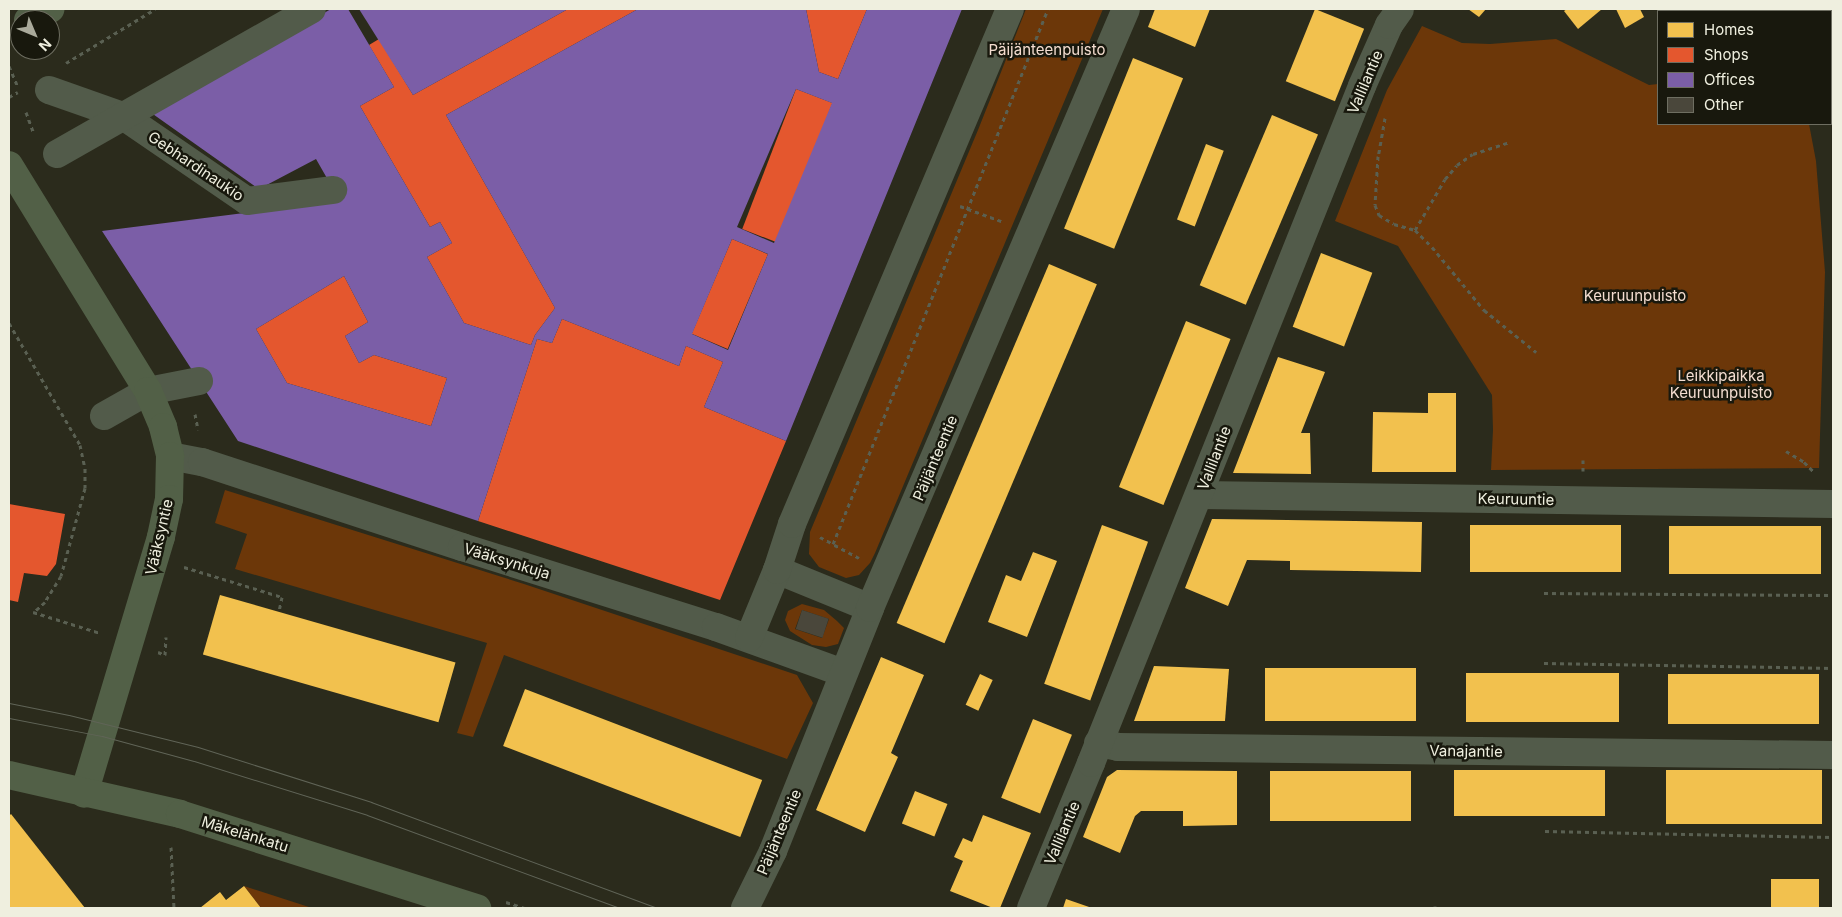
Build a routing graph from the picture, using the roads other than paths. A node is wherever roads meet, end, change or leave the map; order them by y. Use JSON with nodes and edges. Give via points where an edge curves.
{"nodes":[{"id":1,"x":312,"y":9,"type":"edge"},
{"id":2,"x":1010,"y":9,"type":"edge"},
{"id":3,"x":1126,"y":9,"type":"edge"},
{"id":4,"x":1400,"y":9,"type":"edge"},
{"id":5,"x":54,"y":78,"type":"road end"},
{"id":6,"x":123,"y":116,"type":"junction"},
{"id":7,"x":57,"y":154,"type":"dead end"},
{"id":8,"x":9,"y":165,"type":"edge"},
{"id":9,"x":333,"y":190,"type":"dead end"},
{"id":10,"x":199,"y":381,"type":"dead end"},
{"id":11,"x":148,"y":391,"type":"junction"},
{"id":12,"x":104,"y":416,"type":"dead end"},
{"id":13,"x":170,"y":456,"type":"junction"},
{"id":14,"x":1199,"y":495,"type":"junction"},
{"id":15,"x":1833,"y":504,"type":"edge"},
{"id":16,"x":777,"y":570,"type":"junction"},
{"id":17,"x":870,"y":608,"type":"junction"},
{"id":18,"x":749,"y":638,"type":"junction"},
{"id":19,"x":843,"y":673,"type":"junction"},
{"id":20,"x":1098,"y":743,"type":"junction"},
{"id":21,"x":1833,"y":755,"type":"edge"},
{"id":22,"x":9,"y":775,"type":"edge"},
{"id":23,"x":84,"y":794,"type":"junction"},
{"id":24,"x":477,"y":908,"type":"edge"},
{"id":25,"x":745,"y":908,"type":"edge"},
{"id":26,"x":1031,"y":908,"type":"edge"}],
"edges":[{"from":1,"to":6,"type":"street"},
{"from":2,"to":16,"type":"street","via":[[792,524]]},
{"from":3,"to":17,"type":"street","name":"Päijänteentie"},
{"from":4,"to":14,"type":"street","name":"Vallilantie","via":[[1389,25],[1362,86]]},
{"from":5,"to":6,"type":"street","name":"Gebhardinaukio"},
{"from":6,"to":7,"type":"street"},
{"from":6,"to":9,"type":"street","name":"Gebhardinaukio","via":[[247,201]]},
{"from":8,"to":11,"type":"main road","name":"Vääksyntie"},
{"from":10,"to":11,"type":"street"},
{"from":11,"to":12,"type":"street"},
{"from":11,"to":13,"type":"main road","name":"Vääksyntie","via":[[163,427]]},
{"from":13,"to":18,"type":"street","name":"Vääksynkuja","via":[[202,462]]},
{"from":13,"to":23,"type":"main road","name":"Vääksyntie","via":[[169,499],[155,559]]},
{"from":14,"to":15,"type":"street","name":"Keuruuntie"},
{"from":14,"to":20,"type":"street","name":"Vallilantie"},
{"from":16,"to":17,"type":"street"},
{"from":16,"to":18,"type":"street"},
{"from":17,"to":19,"type":"street","name":"Päijänteentie"},
{"from":18,"to":19,"type":"street","name":"Vääksynkuja"},
{"from":19,"to":25,"type":"street","name":"Päijänteentie","via":[[773,851]]},
{"from":20,"to":21,"type":"street","name":"Vanajantie","via":[[1118,746]]},
{"from":20,"to":26,"type":"street","name":"Vallilantie"},
{"from":22,"to":23,"type":"main road","name":"Mäkelänkatu"},
{"from":23,"to":24,"type":"main road","name":"Mäkelänkatu","via":[[180,814]]}]}
